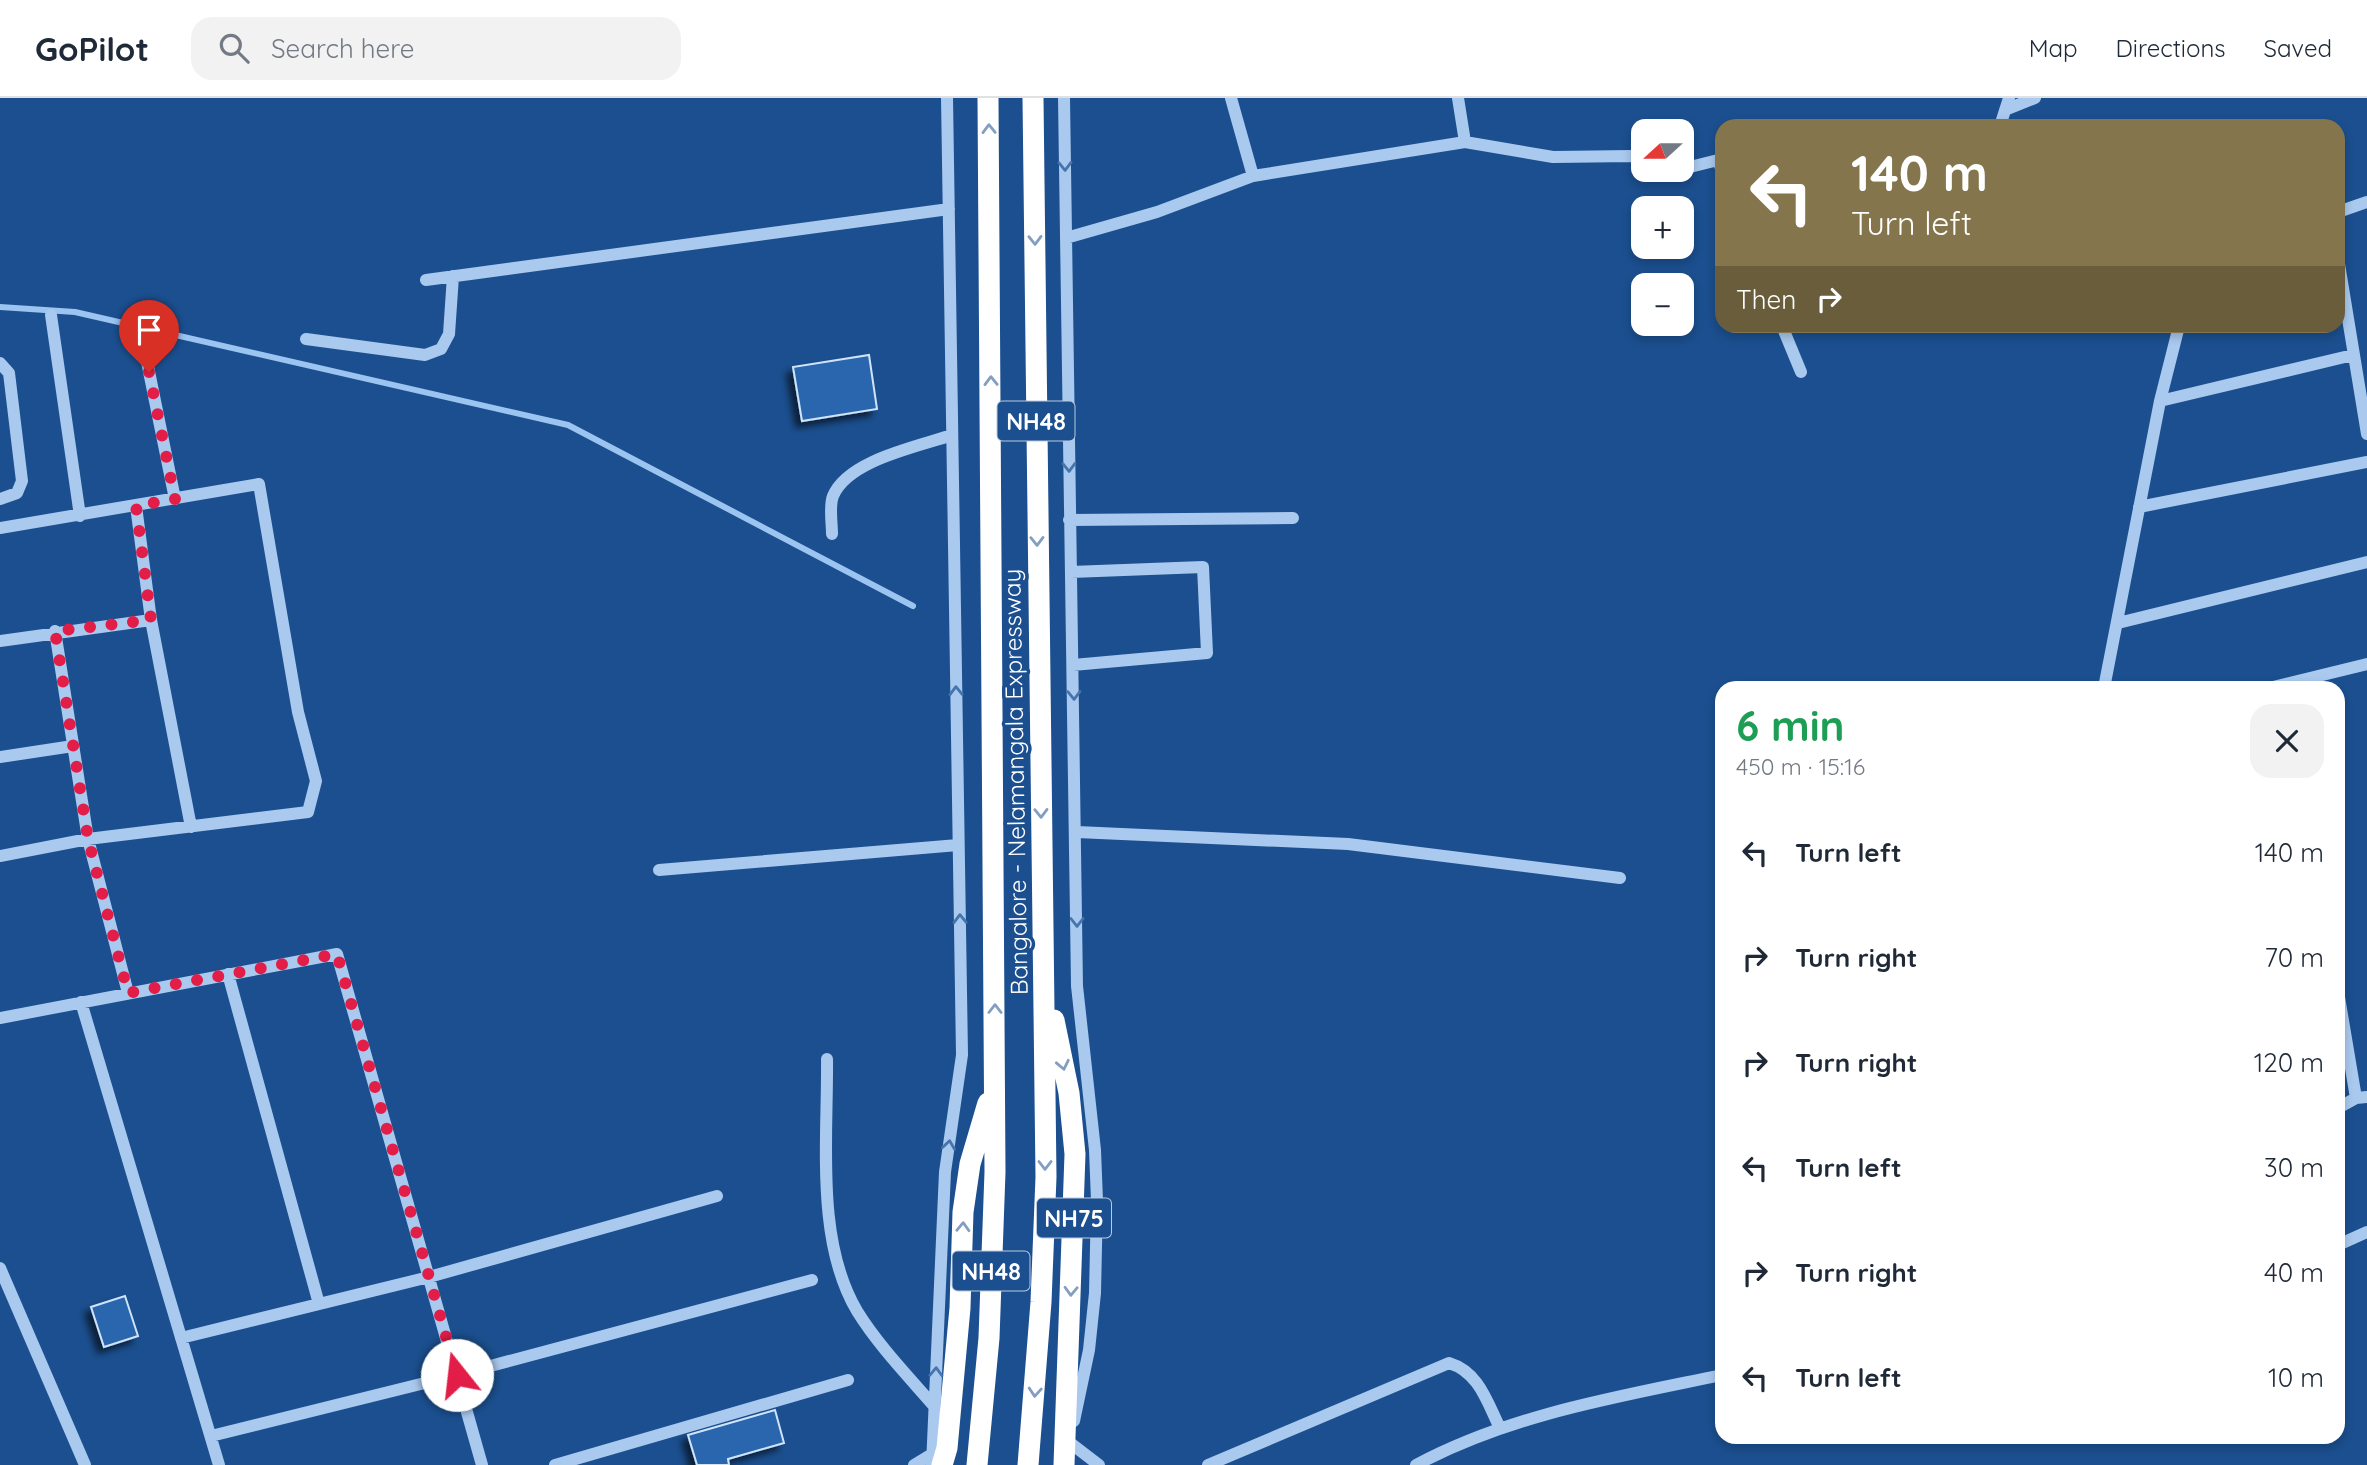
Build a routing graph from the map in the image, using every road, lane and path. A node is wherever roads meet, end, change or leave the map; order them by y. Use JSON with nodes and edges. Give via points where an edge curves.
{"nodes":[{"id":1,"x":947,"y":98,"type":"edge"},
{"id":2,"x":988,"y":98,"type":"edge"},
{"id":3,"x":1033,"y":98,"type":"edge"},
{"id":4,"x":1064,"y":98,"type":"edge"},
{"id":5,"x":1231,"y":98,"type":"edge"},
{"id":6,"x":1458,"y":98,"type":"edge"},
{"id":7,"x":2035,"y":98,"type":"edge"},
{"id":8,"x":2007,"y":104,"type":"edge"},
{"id":9,"x":1465,"y":142,"type":"junction"},
{"id":10,"x":1631,"y":156,"type":"edge"},
{"id":11,"x":1715,"y":164,"type":"edge"},
{"id":12,"x":1694,"y":168,"type":"edge"},
{"id":13,"x":1253,"y":176,"type":"junction"},
{"id":14,"x":2367,"y":202,"type":"edge"},
{"id":15,"x":949,"y":209,"type":"junction"},
{"id":16,"x":2345,"y":210,"type":"edge"},
{"id":17,"x":1066,"y":238,"type":"junction"},
{"id":18,"x":453,"y":276,"type":"junction"},
{"id":19,"x":426,"y":280,"type":"dead end"},
{"id":20,"x":2345,"y":303,"type":"edge"},
{"id":21,"x":51,"y":315,"type":"dead end"},
{"id":22,"x":1785,"y":333,"type":"edge"},
{"id":23,"x":2177,"y":333,"type":"edge"},
{"id":24,"x":306,"y":339,"type":"dead end"},
{"id":25,"x":144,"y":347,"type":"dead end"},
{"id":26,"x":2353,"y":355,"type":"junction"},
{"id":27,"x":0,"y":363,"type":"edge"},
{"id":28,"x":1801,"y":372,"type":"dead end"},
{"id":29,"x":2160,"y":401,"type":"junction"},
{"id":30,"x":952,"y":435,"type":"junction"},
{"id":31,"x":2367,"y":435,"type":"edge"},
{"id":32,"x":2367,"y":463,"type":"edge"},
{"id":33,"x":0,"y":499,"type":"edge"},
{"id":34,"x":175,"y":499,"type":"junction"},
{"id":35,"x":136,"y":506,"type":"junction"},
{"id":36,"x":2139,"y":507,"type":"junction"},
{"id":37,"x":80,"y":516,"type":"junction"},
{"id":38,"x":1293,"y":517,"type":"dead end"},
{"id":39,"x":1069,"y":520,"type":"junction"},
{"id":40,"x":0,"y":528,"type":"edge"},
{"id":41,"x":832,"y":534,"type":"dead end"},
{"id":42,"x":2367,"y":562,"type":"edge"},
{"id":43,"x":1071,"y":572,"type":"junction"},
{"id":44,"x":151,"y":620,"type":"junction"},
{"id":45,"x":2118,"y":623,"type":"junction"},
{"id":46,"x":55,"y":631,"type":"junction"},
{"id":47,"x":0,"y":641,"type":"edge"},
{"id":48,"x":2367,"y":664,"type":"edge"},
{"id":49,"x":1073,"y":666,"type":"junction"},
{"id":50,"x":2106,"y":681,"type":"edge"},
{"id":51,"x":2305,"y":681,"type":"edge"},
{"id":52,"x":73,"y":746,"type":"junction"},
{"id":53,"x":0,"y":757,"type":"edge"},
{"id":54,"x":191,"y":827,"type":"junction"},
{"id":55,"x":1077,"y":832,"type":"junction"},
{"id":56,"x":88,"y":839,"type":"junction"},
{"id":57,"x":958,"y":845,"type":"junction"},
{"id":58,"x":0,"y":856,"type":"edge"},
{"id":59,"x":659,"y":870,"type":"dead end"},
{"id":60,"x":1620,"y":878,"type":"dead end"},
{"id":61,"x":228,"y":974,"type":"junction"},
{"id":62,"x":1044,"y":974,"type":"junction"},
{"id":63,"x":128,"y":993,"type":"junction"},
{"id":64,"x":81,"y":1002,"type":"junction"},
{"id":65,"x":0,"y":1018,"type":"edge"},
{"id":66,"x":2345,"y":1024,"type":"edge"},
{"id":67,"x":827,"y":1059,"type":"dead end"},
{"id":68,"x":995,"y":1077,"type":"junction"},
{"id":69,"x":2361,"y":1098,"type":"edge"},
{"id":70,"x":717,"y":1196,"type":"dead end"},
{"id":71,"x":2367,"y":1232,"type":"edge"},
{"id":72,"x":2345,"y":1242,"type":"edge"},
{"id":73,"x":0,"y":1268,"type":"edge"},
{"id":74,"x":429,"y":1277,"type":"junction"},
{"id":75,"x":812,"y":1280,"type":"dead end"},
{"id":76,"x":319,"y":1304,"type":"junction"},
{"id":77,"x":181,"y":1338,"type":"junction"},
{"id":78,"x":457,"y":1375,"type":"junction"},
{"id":79,"x":1715,"y":1377,"type":"edge"},
{"id":80,"x":848,"y":1380,"type":"dead end"},
{"id":81,"x":934,"y":1406,"type":"junction"},
{"id":82,"x":1500,"y":1428,"type":"junction"},
{"id":83,"x":211,"y":1436,"type":"junction"},
{"id":84,"x":1069,"y":1442,"type":"junction"},
{"id":85,"x":935,"y":1461,"type":"edge"},
{"id":86,"x":85,"y":1465,"type":"edge"},
{"id":87,"x":219,"y":1465,"type":"edge"},
{"id":88,"x":482,"y":1465,"type":"edge"},
{"id":89,"x":555,"y":1465,"type":"edge"},
{"id":90,"x":914,"y":1465,"type":"edge"},
{"id":91,"x":978,"y":1465,"type":"edge"},
{"id":92,"x":1028,"y":1465,"type":"edge"},
{"id":93,"x":1064,"y":1465,"type":"edge"},
{"id":94,"x":1098,"y":1465,"type":"edge"},
{"id":95,"x":1209,"y":1465,"type":"edge"},
{"id":96,"x":1416,"y":1465,"type":"edge"}],
"edges":[{"from":1,"to":15,"type":"street"},
{"from":68,"to":2,"type":"highway","name":"Bangalore - Nelamangala Expressway","number":"NH48","one_way":true},
{"from":3,"to":62,"type":"highway","name":"Bangalore - Nelamangala Expressway","number":"NH48","one_way":true},
{"from":4,"to":17,"type":"street","one_way":true},
{"from":5,"to":13,"type":"street"},
{"from":6,"to":9,"type":"street"},
{"from":7,"to":8,"type":"street"},
{"from":9,"to":10,"type":"street","via":[[1553,157]]},
{"from":9,"to":13,"type":"street"},
{"from":11,"to":12,"type":"street"},
{"from":13,"to":17,"type":"street","via":[[1157,212]]},
{"from":14,"to":16,"type":"street"},
{"from":15,"to":18,"type":"street"},
{"from":15,"to":30,"type":"street"},
{"from":17,"to":39,"type":"street","one_way":true},
{"from":18,"to":19,"type":"street"},
{"from":18,"to":24,"type":"street","via":[[449,334],[441,349],[425,355]]},
{"from":20,"to":26,"type":"street"},
{"from":21,"to":37,"type":"street"},
{"from":22,"to":28,"type":"street"},
{"from":23,"to":29,"type":"street"},
{"from":25,"to":34,"type":"street"},
{"from":26,"to":29,"type":"street"},
{"from":26,"to":31,"type":"street"},
{"from":27,"to":33,"type":"street","via":[[9,373],[22,481],[17,493]]},
{"from":29,"to":36,"type":"street"},
{"from":30,"to":41,"type":"street","via":[[864,465],[843,480],[832,498]]},
{"from":57,"to":30,"type":"street","one_way":true},
{"from":32,"to":36,"type":"street"},
{"from":34,"to":35,"type":"street"},
{"from":34,"to":54,"type":"street","via":[[259,484],[298,712],[316,781],[308,812]]},
{"from":35,"to":37,"type":"street"},
{"from":35,"to":44,"type":"street"},
{"from":36,"to":45,"type":"street"},
{"from":37,"to":40,"type":"street"},
{"from":38,"to":39,"type":"street"},
{"from":39,"to":43,"type":"street"},
{"from":42,"to":45,"type":"street"},
{"from":43,"to":49,"type":"street"},
{"from":43,"to":49,"type":"street","via":[[1203,567],[1208,653]]},
{"from":44,"to":46,"type":"street"},
{"from":44,"to":54,"type":"street"},
{"from":45,"to":50,"type":"street"},
{"from":46,"to":47,"type":"street"},
{"from":46,"to":52,"type":"street"},
{"from":48,"to":51,"type":"street"},
{"from":49,"to":55,"type":"street","one_way":true},
{"from":52,"to":53,"type":"street"},
{"from":52,"to":56,"type":"street"},
{"from":54,"to":56,"type":"street"},
{"from":55,"to":60,"type":"street","via":[[1348,844]]},
{"from":55,"to":84,"type":"street","one_way":true,"via":[[1077,986],[1096,1150],[1097,1201],[1089,1350]]},
{"from":56,"to":58,"type":"street"},
{"from":56,"to":63,"type":"street"},
{"from":57,"to":59,"type":"street"},
{"from":81,"to":57,"type":"street","one_way":true,"via":[[945,1172],[962,1055]]},
{"from":61,"to":63,"type":"street"},
{"from":61,"to":74,"type":"street","via":[[337,954]]},
{"from":61,"to":76,"type":"street"},
{"from":62,"to":92,"type":"highway","name":"Bangalore - Nelamangala Expressway","number":"NH48","one_way":true,"via":[[1046,1177]]},
{"from":62,"to":93,"type":"highway","number":"NH75","one_way":true,"via":[[1069,1093],[1074,1154]]},
{"from":63,"to":64,"type":"street"},
{"from":64,"to":65,"type":"street"},
{"from":64,"to":77,"type":"street"},
{"from":66,"to":69,"type":"street"},
{"from":67,"to":81,"type":"street","via":[[828,1214],[833,1252],[856,1309]]},
{"from":85,"to":68,"type":"highway","one_way":true,"via":[[947,1448],[970,1164]]},
{"from":68,"to":91,"type":"highway","name":"Bangalore - Nelamangala Expressway","number":"NH48","via":[[989,1338]]},
{"from":70,"to":74,"type":"street"},
{"from":71,"to":72,"type":"street"},
{"from":73,"to":86,"type":"street"},
{"from":74,"to":76,"type":"street"},
{"from":74,"to":78,"type":"street"},
{"from":75,"to":78,"type":"street"},
{"from":76,"to":77,"type":"street"},
{"from":77,"to":83,"type":"street"},
{"from":78,"to":83,"type":"street"},
{"from":78,"to":88,"type":"street"},
{"from":79,"to":82,"type":"street","via":[[1541,1414]]},
{"from":80,"to":89,"type":"street"},
{"from":81,"to":85,"type":"street"},
{"from":82,"to":95,"type":"street","via":[[1478,1383],[1464,1367],[1449,1363]]},
{"from":82,"to":96,"type":"street"},
{"from":83,"to":87,"type":"street"},
{"from":84,"to":93,"type":"street"},
{"from":84,"to":94,"type":"street"},
{"from":85,"to":90,"type":"street"}]}
